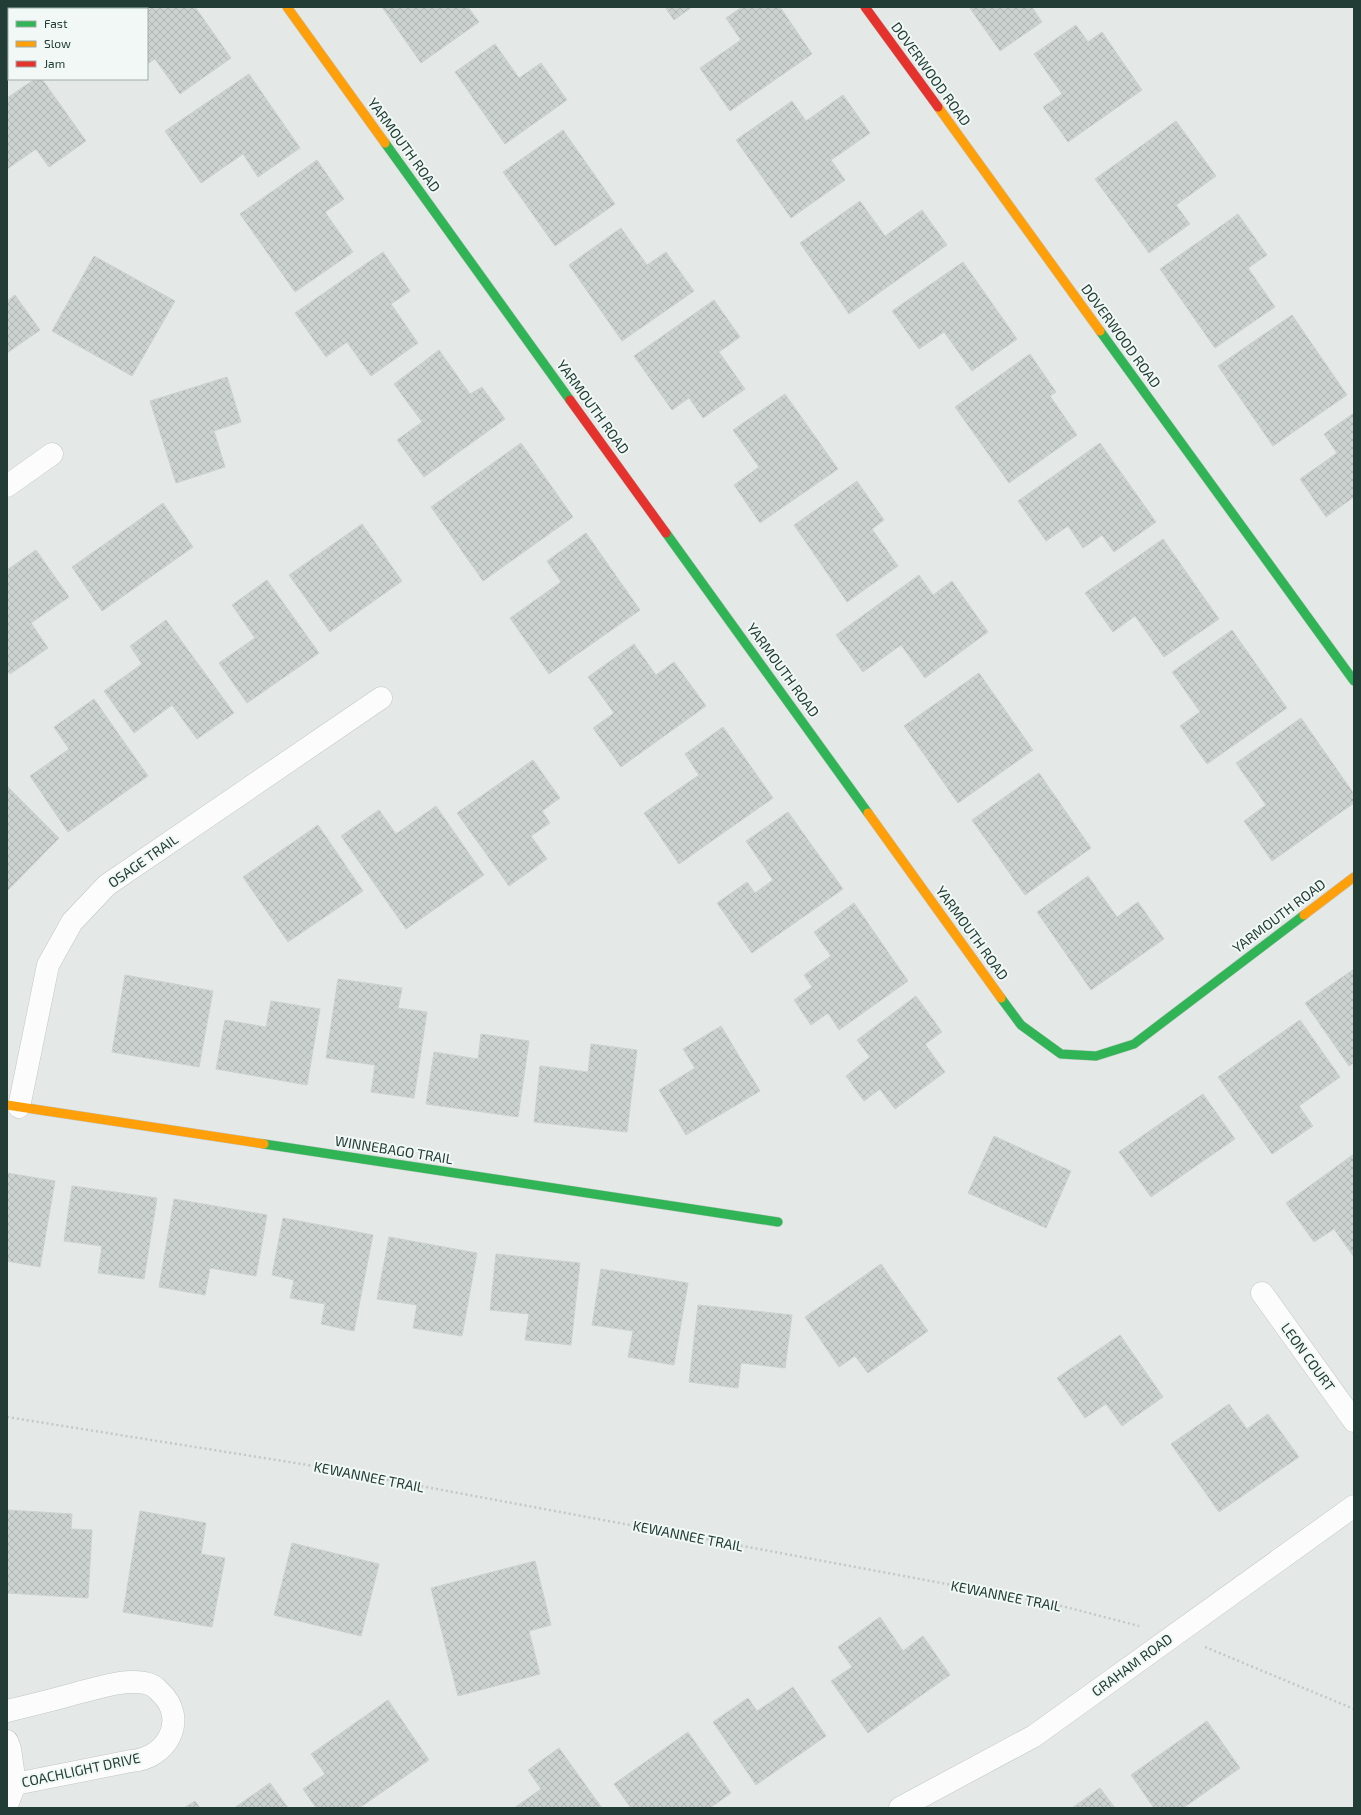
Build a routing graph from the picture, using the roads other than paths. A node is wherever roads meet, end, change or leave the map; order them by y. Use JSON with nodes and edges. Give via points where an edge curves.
{"nodes":[{"id":1,"x":287,"y":7,"type":"edge"},
{"id":2,"x":865,"y":7,"type":"edge"},
{"id":3,"x":52,"y":454,"type":"dead end"},
{"id":4,"x":7,"y":486,"type":"edge"},
{"id":5,"x":1354,"y":681,"type":"edge"},
{"id":6,"x":381,"y":698,"type":"dead end"},
{"id":7,"x":1354,"y":876,"type":"edge"},
{"id":8,"x":13,"y":1106,"type":"edge"},
{"id":9,"x":778,"y":1222,"type":"dead end"},
{"id":10,"x":1262,"y":1293,"type":"dead end"},
{"id":11,"x":1354,"y":1421,"type":"edge"},
{"id":12,"x":1354,"y":1506,"type":"edge"},
{"id":13,"x":7,"y":1711,"type":"edge"},
{"id":14,"x":7,"y":1741,"type":"edge"},
{"id":15,"x":15,"y":1784,"type":"junction"},
{"id":16,"x":7,"y":1805,"type":"edge"},
{"id":17,"x":900,"y":1808,"type":"edge"}],
"edges":[{"from":1,"to":7,"type":"street","name":"YARMOUTH ROAD","via":[[1021,1025],[1061,1054],[1096,1056],[1134,1044]]},
{"from":2,"to":5,"type":"street","name":"DOVERWOOD ROAD"},
{"from":3,"to":4,"type":"street"},
{"from":6,"to":8,"type":"street","name":"OSAGE TRAIL","via":[[107,885],[72,922],[48,966]]},
{"from":8,"to":9,"type":"street","name":"WINNEBAGO TRAIL"},
{"from":10,"to":11,"type":"street","name":"LEON COURT"},
{"from":12,"to":17,"type":"street","name":"GRAHAM ROAD","via":[[1034,1736]]},
{"from":13,"to":15,"type":"street","name":"COACHLIGHT DRIVE","via":[[122,1682],[151,1684],[165,1696],[173,1713],[167,1743],[158,1752],[141,1760]]},
{"from":14,"to":15,"type":"street","name":"COACHLIGHT DRIVE"},
{"from":15,"to":16,"type":"street","name":"COACHLIGHT DRIVE"}]}
